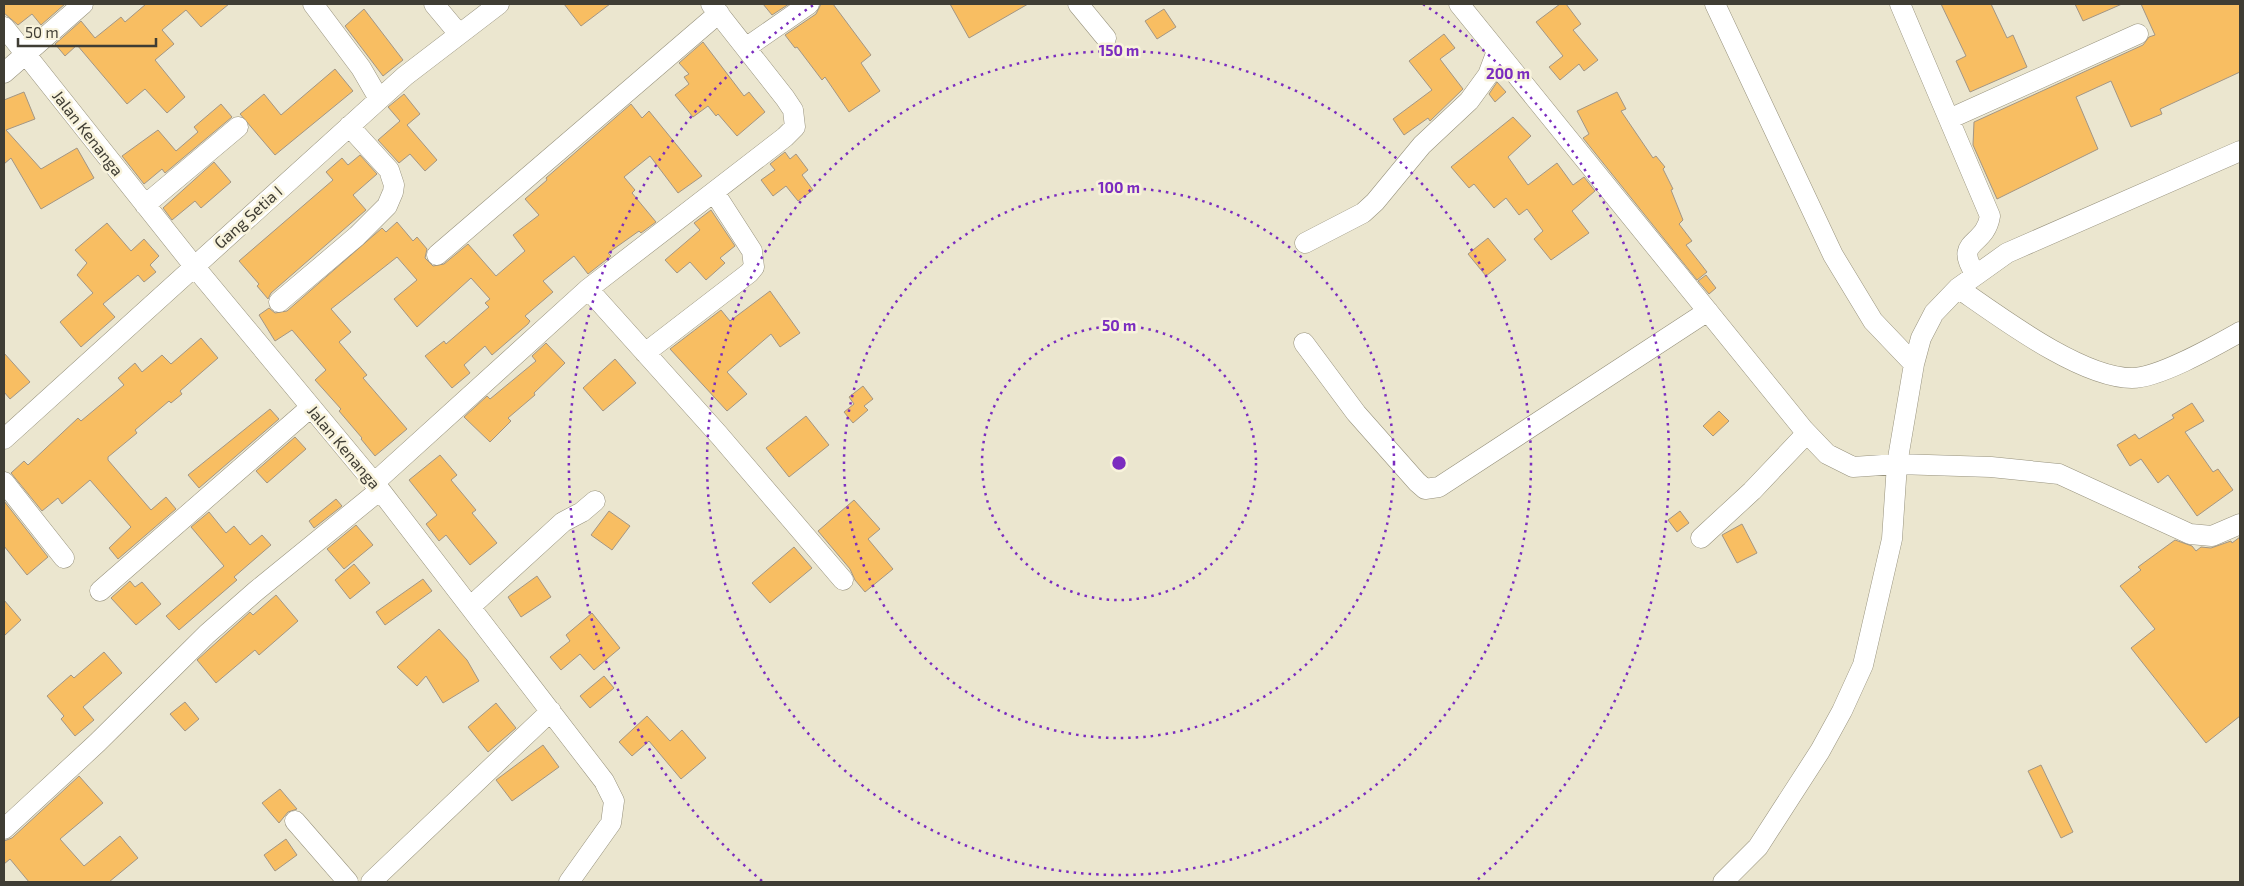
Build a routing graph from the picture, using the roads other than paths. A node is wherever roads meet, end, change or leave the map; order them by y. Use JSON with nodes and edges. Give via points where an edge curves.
{"nodes":[{"id":1,"x":83,"y":4,"type":"edge"},
{"id":2,"x":312,"y":4,"type":"edge"},
{"id":3,"x":434,"y":4,"type":"edge"},
{"id":4,"x":499,"y":4,"type":"edge"},
{"id":5,"x":810,"y":4,"type":"edge"},
{"id":6,"x":1078,"y":4,"type":"edge"},
{"id":7,"x":1459,"y":4,"type":"edge"},
{"id":8,"x":1715,"y":4,"type":"edge"},
{"id":9,"x":1900,"y":4,"type":"edge"},
{"id":10,"x":715,"y":9,"type":"edge"},
{"id":11,"x":4,"y":27,"type":"edge"},
{"id":12,"x":459,"y":34,"type":"junction"},
{"id":13,"x":2138,"y":34,"type":"dead end"},
{"id":14,"x":1106,"y":38,"type":"dead end"},
{"id":15,"x":746,"y":47,"type":"junction"},
{"id":16,"x":1497,"y":51,"type":"junction"},
{"id":17,"x":26,"y":55,"type":"junction"},
{"id":18,"x":4,"y":73,"type":"edge"},
{"id":19,"x":379,"y":99,"type":"junction"},
{"id":20,"x":1949,"y":118,"type":"junction"},
{"id":21,"x":349,"y":126,"type":"junction"},
{"id":22,"x":238,"y":127,"type":"dead end"},
{"id":23,"x":2240,"y":151,"type":"edge"},
{"id":24,"x":714,"y":192,"type":"junction"},
{"id":25,"x":145,"y":205,"type":"junction"},
{"id":26,"x":1305,"y":243,"type":"dead end"},
{"id":27,"x":437,"y":255,"type":"dead end"},
{"id":28,"x":194,"y":266,"type":"junction"},
{"id":29,"x":1976,"y":275,"type":"junction"},
{"id":30,"x":1958,"y":288,"type":"junction"},
{"id":31,"x":588,"y":289,"type":"junction"},
{"id":32,"x":279,"y":302,"type":"dead end"},
{"id":33,"x":1708,"y":311,"type":"junction"},
{"id":34,"x":2240,"y":332,"type":"edge"},
{"id":35,"x":1304,"y":343,"type":"dead end"},
{"id":36,"x":645,"y":353,"type":"junction"},
{"id":37,"x":1914,"y":364,"type":"junction"},
{"id":38,"x":311,"y":407,"type":"junction"},
{"id":39,"x":1807,"y":433,"type":"junction"},
{"id":40,"x":4,"y":439,"type":"edge"},
{"id":41,"x":1897,"y":464,"type":"junction"},
{"id":42,"x":4,"y":482,"type":"edge"},
{"id":43,"x":377,"y":487,"type":"junction"},
{"id":44,"x":595,"y":501,"type":"dead end"},
{"id":45,"x":2240,"y":524,"type":"edge"},
{"id":46,"x":1701,"y":538,"type":"dead end"},
{"id":47,"x":64,"y":558,"type":"dead end"},
{"id":48,"x":843,"y":580,"type":"dead end"},
{"id":49,"x":100,"y":591,"type":"dead end"},
{"id":50,"x":470,"y":606,"type":"junction"},
{"id":51,"x":551,"y":711,"type":"junction"},
{"id":52,"x":294,"y":821,"type":"dead end"},
{"id":53,"x":4,"y":829,"type":"edge"},
{"id":54,"x":348,"y":882,"type":"edge"},
{"id":55,"x":371,"y":882,"type":"edge"},
{"id":56,"x":569,"y":882,"type":"edge"},
{"id":57,"x":1723,"y":882,"type":"edge"}],
"edges":[{"from":1,"to":17,"type":"street"},
{"from":2,"to":19,"type":"street","via":[[361,68]]},
{"from":3,"to":12,"type":"street"},
{"from":4,"to":12,"type":"street","name":"Gang Setia I"},
{"from":5,"to":15,"type":"street"},
{"from":6,"to":14,"type":"street"},
{"from":7,"to":16,"type":"street"},
{"from":8,"to":37,"type":"street","via":[[1833,255],[1873,321]]},
{"from":9,"to":20,"type":"street"},
{"from":10,"to":15,"type":"street"},
{"from":10,"to":27,"type":"street"},
{"from":11,"to":17,"type":"street","name":"Jalan Kenanga"},
{"from":12,"to":19,"type":"street","name":"Gang Setia I"},
{"from":13,"to":20,"type":"street"},
{"from":15,"to":24,"type":"street","via":[[786,98],[793,110],[795,127]]},
{"from":16,"to":26,"type":"street","via":[[1488,75],[1469,101],[1416,151],[1375,202],[1363,213]]},
{"from":16,"to":33,"type":"street"},
{"from":17,"to":18,"type":"street"},
{"from":17,"to":25,"type":"street","name":"Jalan Kenanga"},
{"from":19,"to":21,"type":"street","name":"Gang Setia I"},
{"from":20,"to":29,"type":"street","via":[[1990,216],[1984,232],[1967,249],[1967,262]]},
{"from":21,"to":28,"type":"street","name":"Gang Setia I"},
{"from":21,"to":32,"type":"street","via":[[389,170],[393,192],[387,206],[369,224]]},
{"from":22,"to":25,"type":"street"},
{"from":23,"to":29,"type":"street","via":[[2007,254]]},
{"from":24,"to":31,"type":"street"},
{"from":24,"to":36,"type":"street","via":[[752,252],[754,267]]},
{"from":25,"to":28,"type":"street","name":"Jalan Kenanga"},
{"from":28,"to":38,"type":"street","name":"Jalan Kenanga"},
{"from":28,"to":40,"type":"street","name":"Gang Setia I"},
{"from":29,"to":30,"type":"street"},
{"from":30,"to":34,"type":"street","via":[[2051,348],[2108,375],[2133,378],[2159,372]]},
{"from":30,"to":37,"type":"street","via":[[1934,313],[1921,338]]},
{"from":31,"to":36,"type":"street"},
{"from":31,"to":43,"type":"street"},
{"from":33,"to":35,"type":"street","via":[[1453,478],[1431,489],[1425,489],[1416,482],[1356,414]]},
{"from":33,"to":39,"type":"street"},
{"from":36,"to":48,"type":"street","via":[[726,442]]},
{"from":37,"to":41,"type":"street"},
{"from":38,"to":43,"type":"street","name":"Jalan Kenanga"},
{"from":38,"to":49,"type":"street"},
{"from":39,"to":41,"type":"street","via":[[1827,454],[1853,467]]},
{"from":39,"to":46,"type":"street","via":[[1746,497]]},
{"from":41,"to":45,"type":"street","via":[[1991,466],[2059,474],[2190,534],[2212,536]]},
{"from":41,"to":57,"type":"street","via":[[1892,539],[1863,664],[1820,751],[1758,846]]},
{"from":42,"to":47,"type":"street"},
{"from":43,"to":50,"type":"street","name":"Jalan Kenanga"},
{"from":43,"to":53,"type":"street","via":[[214,627]]},
{"from":44,"to":50,"type":"street","via":[[564,522]]},
{"from":50,"to":51,"type":"street","name":"Jalan Kenanga"},
{"from":51,"to":55,"type":"street"},
{"from":51,"to":56,"type":"street","name":"Jalan Kenanga","via":[[604,781],[614,801],[611,823]]},
{"from":52,"to":54,"type":"street"}]}
